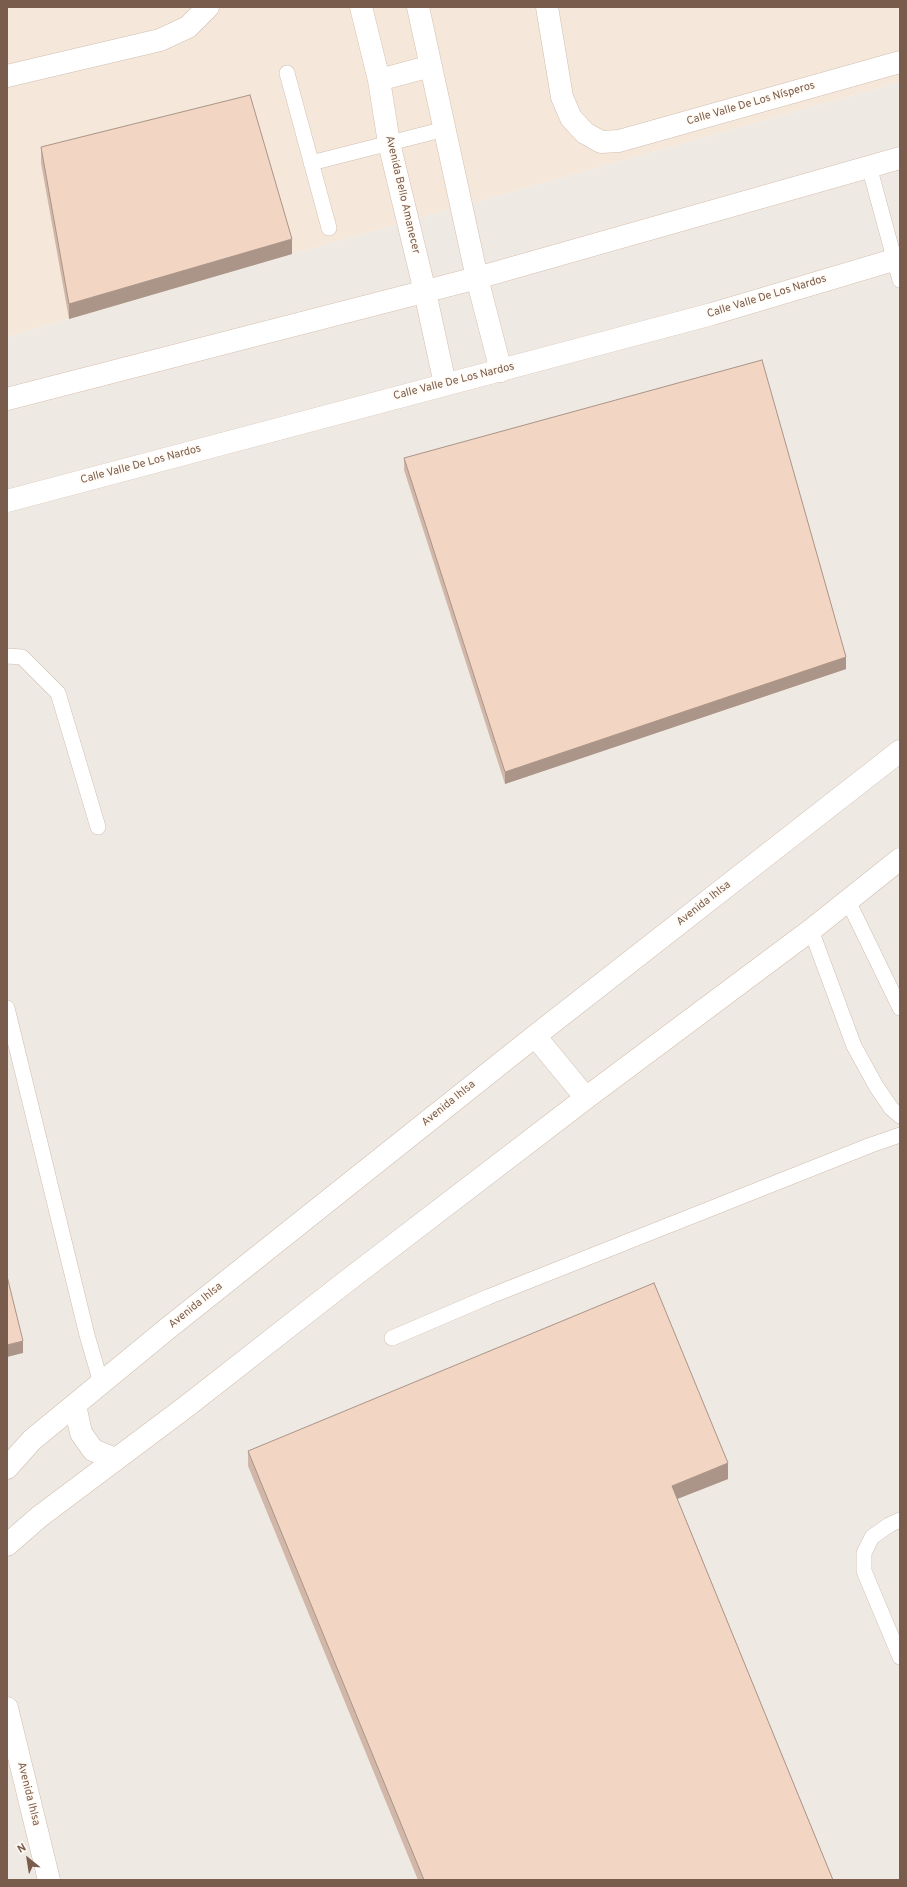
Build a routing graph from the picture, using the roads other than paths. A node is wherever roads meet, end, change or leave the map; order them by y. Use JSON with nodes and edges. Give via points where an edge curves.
{"nodes":[{"id":1,"x":208,"y":7,"type":"edge"},
{"id":2,"x":418,"y":7,"type":"edge"},
{"id":3,"x":547,"y":7,"type":"edge"},
{"id":4,"x":365,"y":8,"type":"edge"},
{"id":5,"x":900,"y":62,"type":"edge"},
{"id":6,"x":431,"y":66,"type":"junction"},
{"id":7,"x":287,"y":73,"type":"dead end"},
{"id":8,"x":7,"y":76,"type":"edge"},
{"id":9,"x":379,"y":80,"type":"junction"},
{"id":10,"x":445,"y":129,"type":"junction"},
{"id":11,"x":389,"y":143,"type":"junction"},
{"id":12,"x":900,"y":158,"type":"edge"},
{"id":13,"x":312,"y":163,"type":"junction"},
{"id":14,"x":869,"y":166,"type":"junction"},
{"id":15,"x":329,"y":228,"type":"dead end"},
{"id":16,"x":898,"y":266,"type":"edge"},
{"id":17,"x":477,"y":278,"type":"junction"},
{"id":18,"x":425,"y":292,"type":"junction"},
{"id":19,"x":501,"y":371,"type":"junction"},
{"id":20,"x":444,"y":384,"type":"junction"},
{"id":21,"x":7,"y":399,"type":"edge"},
{"id":22,"x":7,"y":501,"type":"edge"},
{"id":23,"x":7,"y":656,"type":"edge"},
{"id":24,"x":900,"y":751,"type":"edge"},
{"id":25,"x":98,"y":827,"type":"dead end"},
{"id":26,"x":900,"y":860,"type":"edge"},
{"id":27,"x":848,"y":901,"type":"junction"},
{"id":28,"x":811,"y":930,"type":"junction"},
{"id":29,"x":7,"y":1008,"type":"edge"},
{"id":30,"x":900,"y":1008,"type":"edge"},
{"id":31,"x":535,"y":1036,"type":"junction"},
{"id":32,"x":586,"y":1098,"type":"junction"},
{"id":33,"x":900,"y":1116,"type":"edge"},
{"id":34,"x":900,"y":1135,"type":"edge"},
{"id":35,"x":392,"y":1338,"type":"dead end"},
{"id":36,"x":101,"y":1383,"type":"junction"},
{"id":37,"x":75,"y":1405,"type":"junction"},
{"id":38,"x":115,"y":1459,"type":"junction"},
{"id":39,"x":7,"y":1468,"type":"edge"},
{"id":40,"x":900,"y":1520,"type":"edge"},
{"id":41,"x":7,"y":1545,"type":"edge"},
{"id":42,"x":900,"y":1657,"type":"edge"},
{"id":43,"x":7,"y":1708,"type":"edge"},
{"id":44,"x":49,"y":1880,"type":"edge"}],
"edges":[{"from":1,"to":8,"type":"street","via":[[188,27],[160,40]]},
{"from":2,"to":6,"type":"street"},
{"from":3,"to":5,"type":"street","name":"Calle Valle De Los Nísperos","via":[[562,97],[572,118],[585,133],[601,142],[619,141]]},
{"from":4,"to":9,"type":"street","name":"Avenida Bello Amanecer"},
{"from":6,"to":9,"type":"street"},
{"from":6,"to":10,"type":"street"},
{"from":7,"to":13,"type":"lane"},
{"from":9,"to":11,"type":"street","name":"Avenida Bello Amanecer"},
{"from":10,"to":11,"type":"lane"},
{"from":10,"to":17,"type":"street"},
{"from":11,"to":13,"type":"lane"},
{"from":11,"to":18,"type":"street","name":"Avenida Bello Amanecer"},
{"from":12,"to":14,"type":"street"},
{"from":13,"to":15,"type":"lane"},
{"from":14,"to":16,"type":"lane"},
{"from":14,"to":17,"type":"street"},
{"from":16,"to":19,"type":"street","name":"Calle Valle De Los Nardos"},
{"from":17,"to":18,"type":"street"},
{"from":17,"to":19,"type":"street"},
{"from":18,"to":20,"type":"street","name":"Avenida Bello Amanecer"},
{"from":18,"to":21,"type":"street"},
{"from":19,"to":20,"type":"street","name":"Calle Valle De Los Nardos"},
{"from":20,"to":22,"type":"street","name":"Calle Valle De Los Nardos"},
{"from":23,"to":25,"type":"lane","via":[[22,657],[58,693]]},
{"from":24,"to":31,"type":"street","name":"Avenida Ihlsa"},
{"from":26,"to":27,"type":"street"},
{"from":27,"to":28,"type":"street"},
{"from":27,"to":30,"type":"lane"},
{"from":28,"to":32,"type":"street"},
{"from":28,"to":33,"type":"lane","via":[[854,1046],[876,1086],[891,1108]]},
{"from":29,"to":36,"type":"lane"},
{"from":31,"to":32,"type":"street"},
{"from":31,"to":36,"type":"street","name":"Avenida Ihlsa"},
{"from":32,"to":38,"type":"street"},
{"from":34,"to":35,"type":"lane","via":[[495,1294]]},
{"from":36,"to":37,"type":"street","name":"Avenida Ihlsa"},
{"from":37,"to":38,"type":"street","via":[[81,1433],[93,1450]]},
{"from":37,"to":39,"type":"street","name":"Avenida Ihlsa","via":[[32,1440]]},
{"from":38,"to":41,"type":"street"},
{"from":40,"to":42,"type":"lane","via":[[872,1537],[864,1553],[864,1571]]},
{"from":43,"to":44,"type":"street","name":"Avenida Ihlsa"}]}
